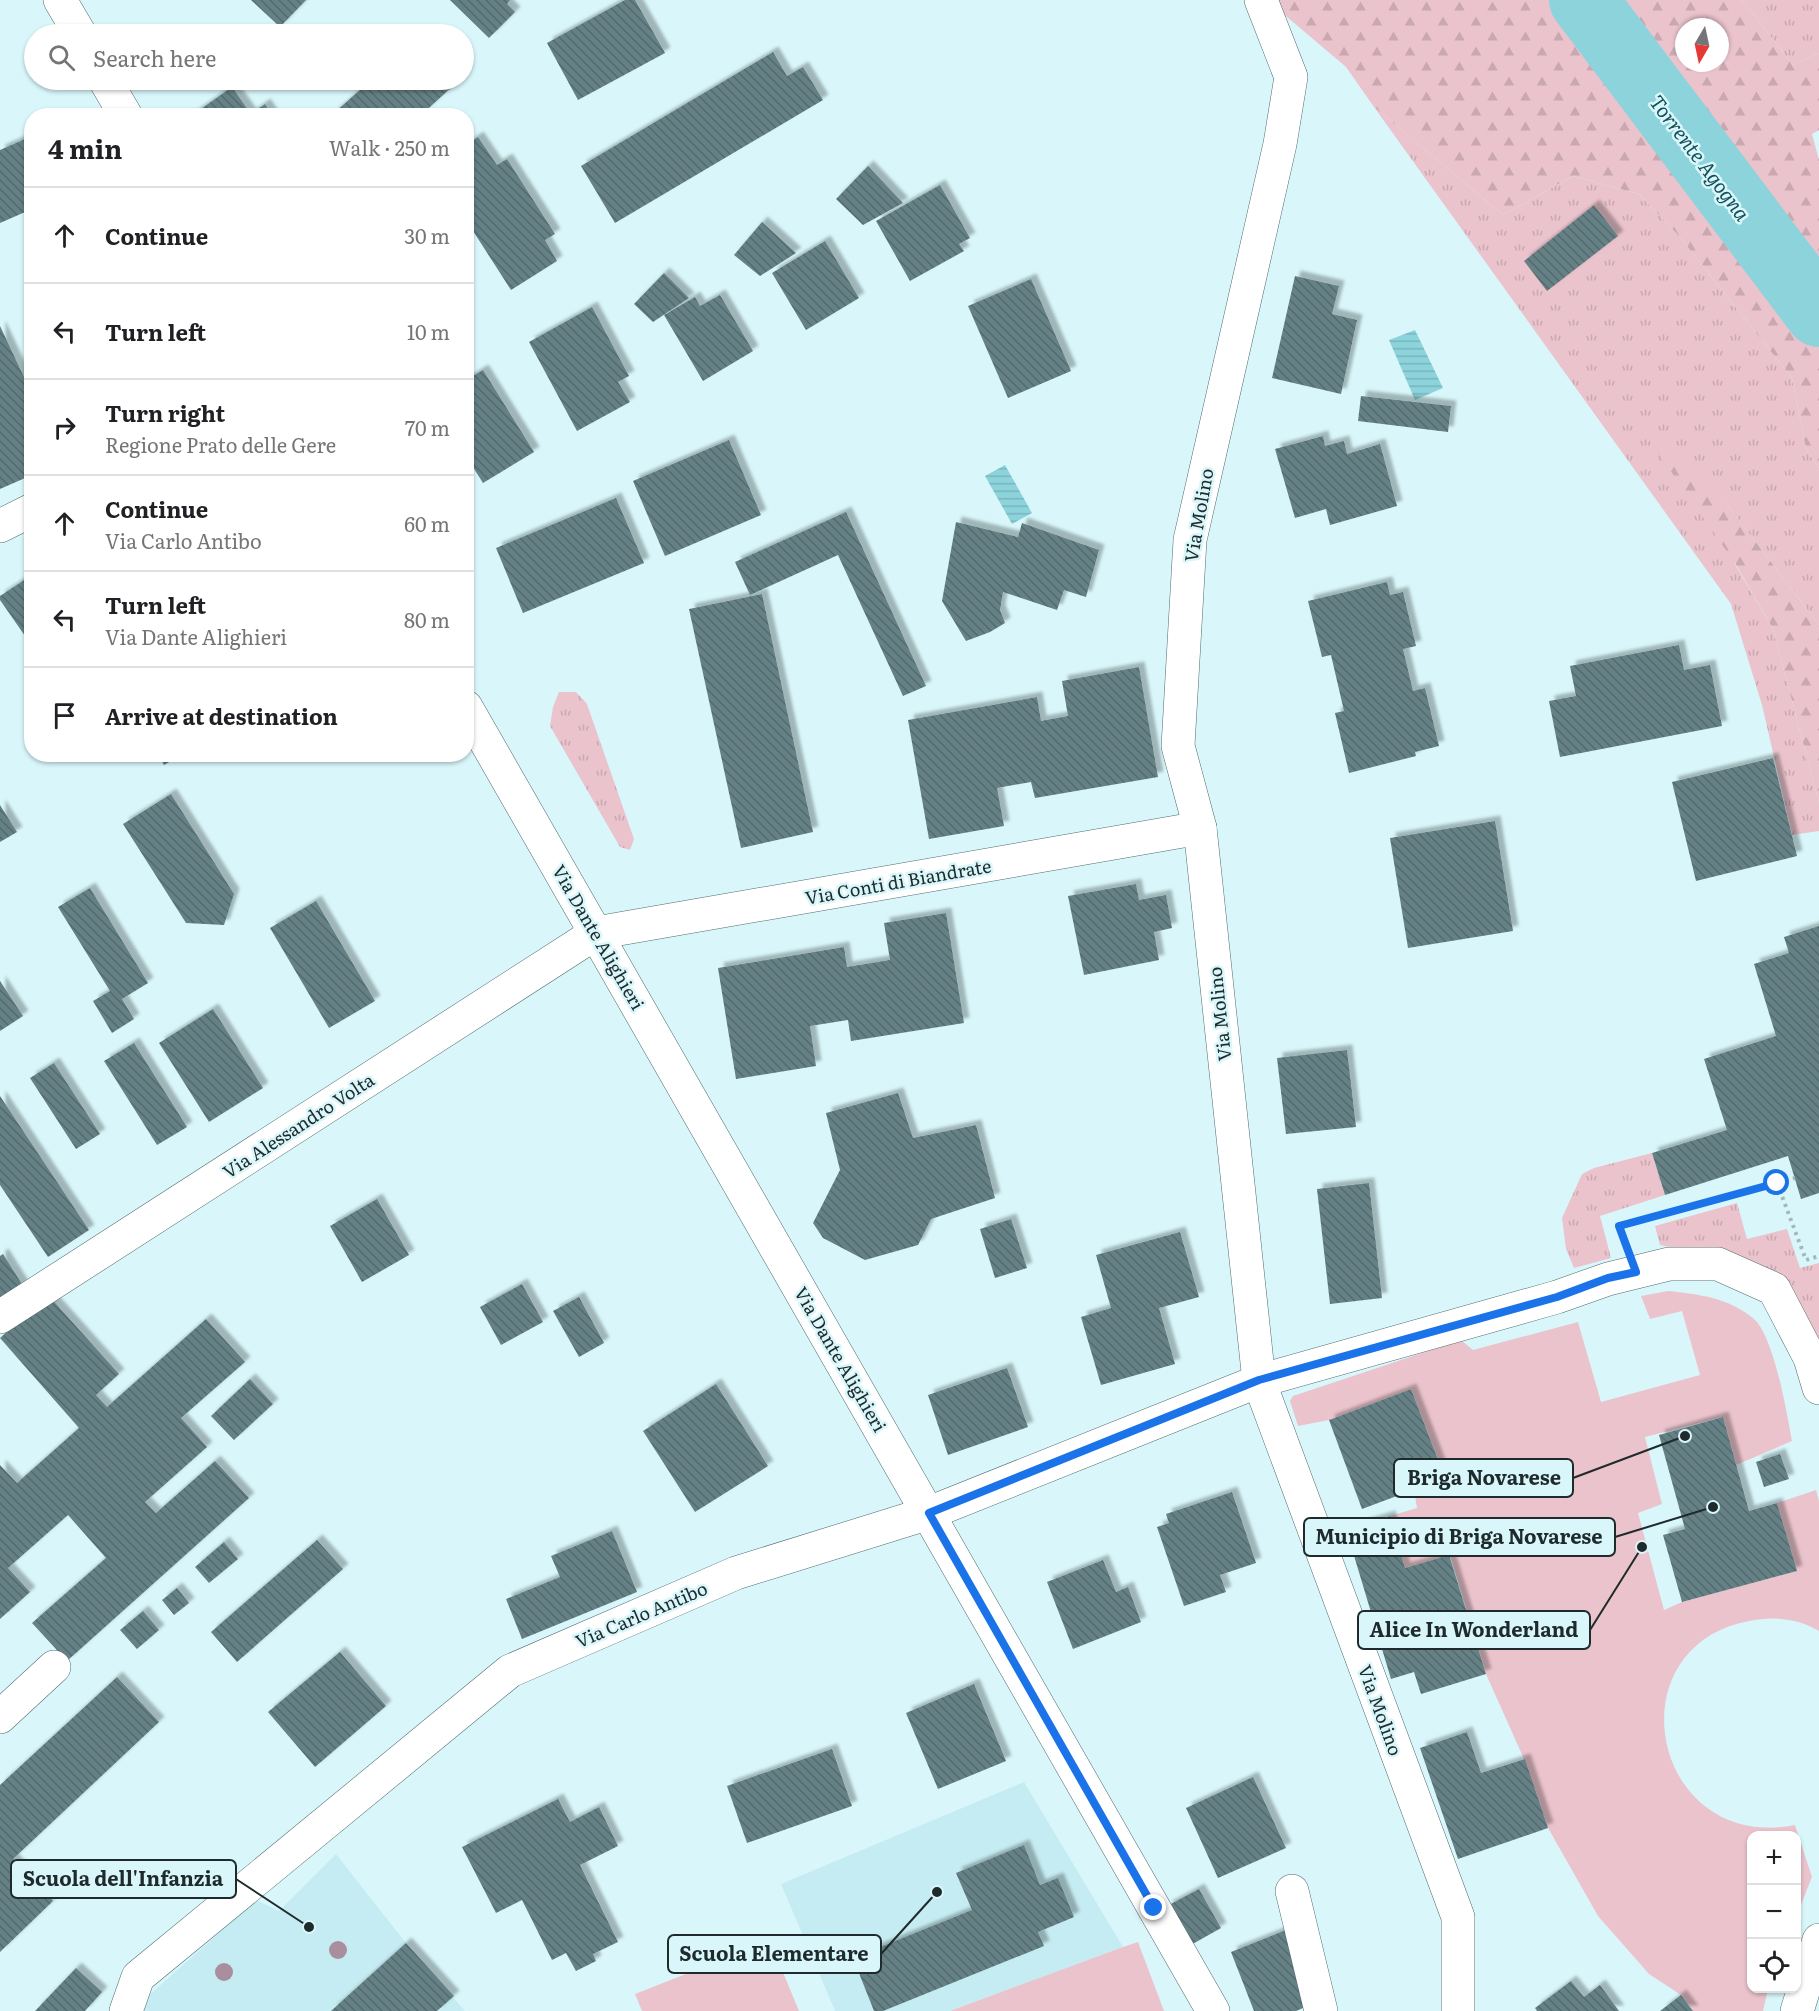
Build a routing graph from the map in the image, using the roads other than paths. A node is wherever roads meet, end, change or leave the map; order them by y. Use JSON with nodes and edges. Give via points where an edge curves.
{"nodes":[{"id":1,"x":60,"y":0,"type":"edge"},
{"id":2,"x":1261,"y":0,"type":"edge"},
{"id":3,"x":74,"y":24,"type":"edge"},
{"id":4,"x":111,"y":90,"type":"edge"},
{"id":5,"x":121,"y":108,"type":"edge"},
{"id":6,"x":24,"y":514,"type":"edge"},
{"id":7,"x":0,"y":526,"type":"edge"},
{"id":8,"x":474,"y":721,"type":"edge"},
{"id":9,"x":1200,"y":828,"type":"junction"},
{"id":10,"x":596,"y":933,"type":"junction"},
{"id":11,"x":0,"y":1317,"type":"edge"},
{"id":12,"x":1259,"y":1380,"type":"junction"},
{"id":13,"x":1819,"y":1388,"type":"edge"},
{"id":14,"x":929,"y":1513,"type":"junction"},
{"id":15,"x":54,"y":1667,"type":"dead end"},
{"id":16,"x":0,"y":1717,"type":"edge"},
{"id":17,"x":1292,"y":1891,"type":"dead end"},
{"id":18,"x":1819,"y":1940,"type":"edge"},
{"id":19,"x":126,"y":2011,"type":"edge"},
{"id":20,"x":1213,"y":2011,"type":"edge"},
{"id":21,"x":1321,"y":2011,"type":"edge"},
{"id":22,"x":1458,"y":2011,"type":"edge"},
{"id":23,"x":1797,"y":2011,"type":"edge"}],
"edges":[{"from":1,"to":3,"type":"street"},
{"from":2,"to":9,"type":"street","name":"Via Molino","via":[[1291,77],[1280,144],[1190,540],[1178,746]]},
{"from":4,"to":5,"type":"street"},
{"from":6,"to":7,"type":"street"},
{"from":8,"to":10,"type":"street","name":"Via Dante Alighieri"},
{"from":9,"to":10,"type":"street","name":"Via Conti di Biandrate"},
{"from":9,"to":12,"type":"street","name":"Via Molino"},
{"from":10,"to":11,"type":"street","name":"Via Alessandro Volta"},
{"from":10,"to":14,"type":"street","name":"Via Dante Alighieri"},
{"from":12,"to":13,"type":"street","name":"Via Carlo Antibo","via":[[1636,1272],[1669,1264],[1718,1264],[1774,1289],[1809,1358]]},
{"from":12,"to":14,"type":"street","name":"Via Carlo Antibo"},
{"from":12,"to":22,"type":"street","name":"Via Molino","via":[[1458,1917]]},
{"from":14,"to":19,"type":"street","name":"Via Carlo Antibo","via":[[736,1573],[510,1671],[138,1977]]},
{"from":14,"to":20,"type":"street","name":"Via Dante Alighieri"},
{"from":15,"to":16,"type":"street"},
{"from":17,"to":21,"type":"street"},
{"from":18,"to":23,"type":"street"}]}
